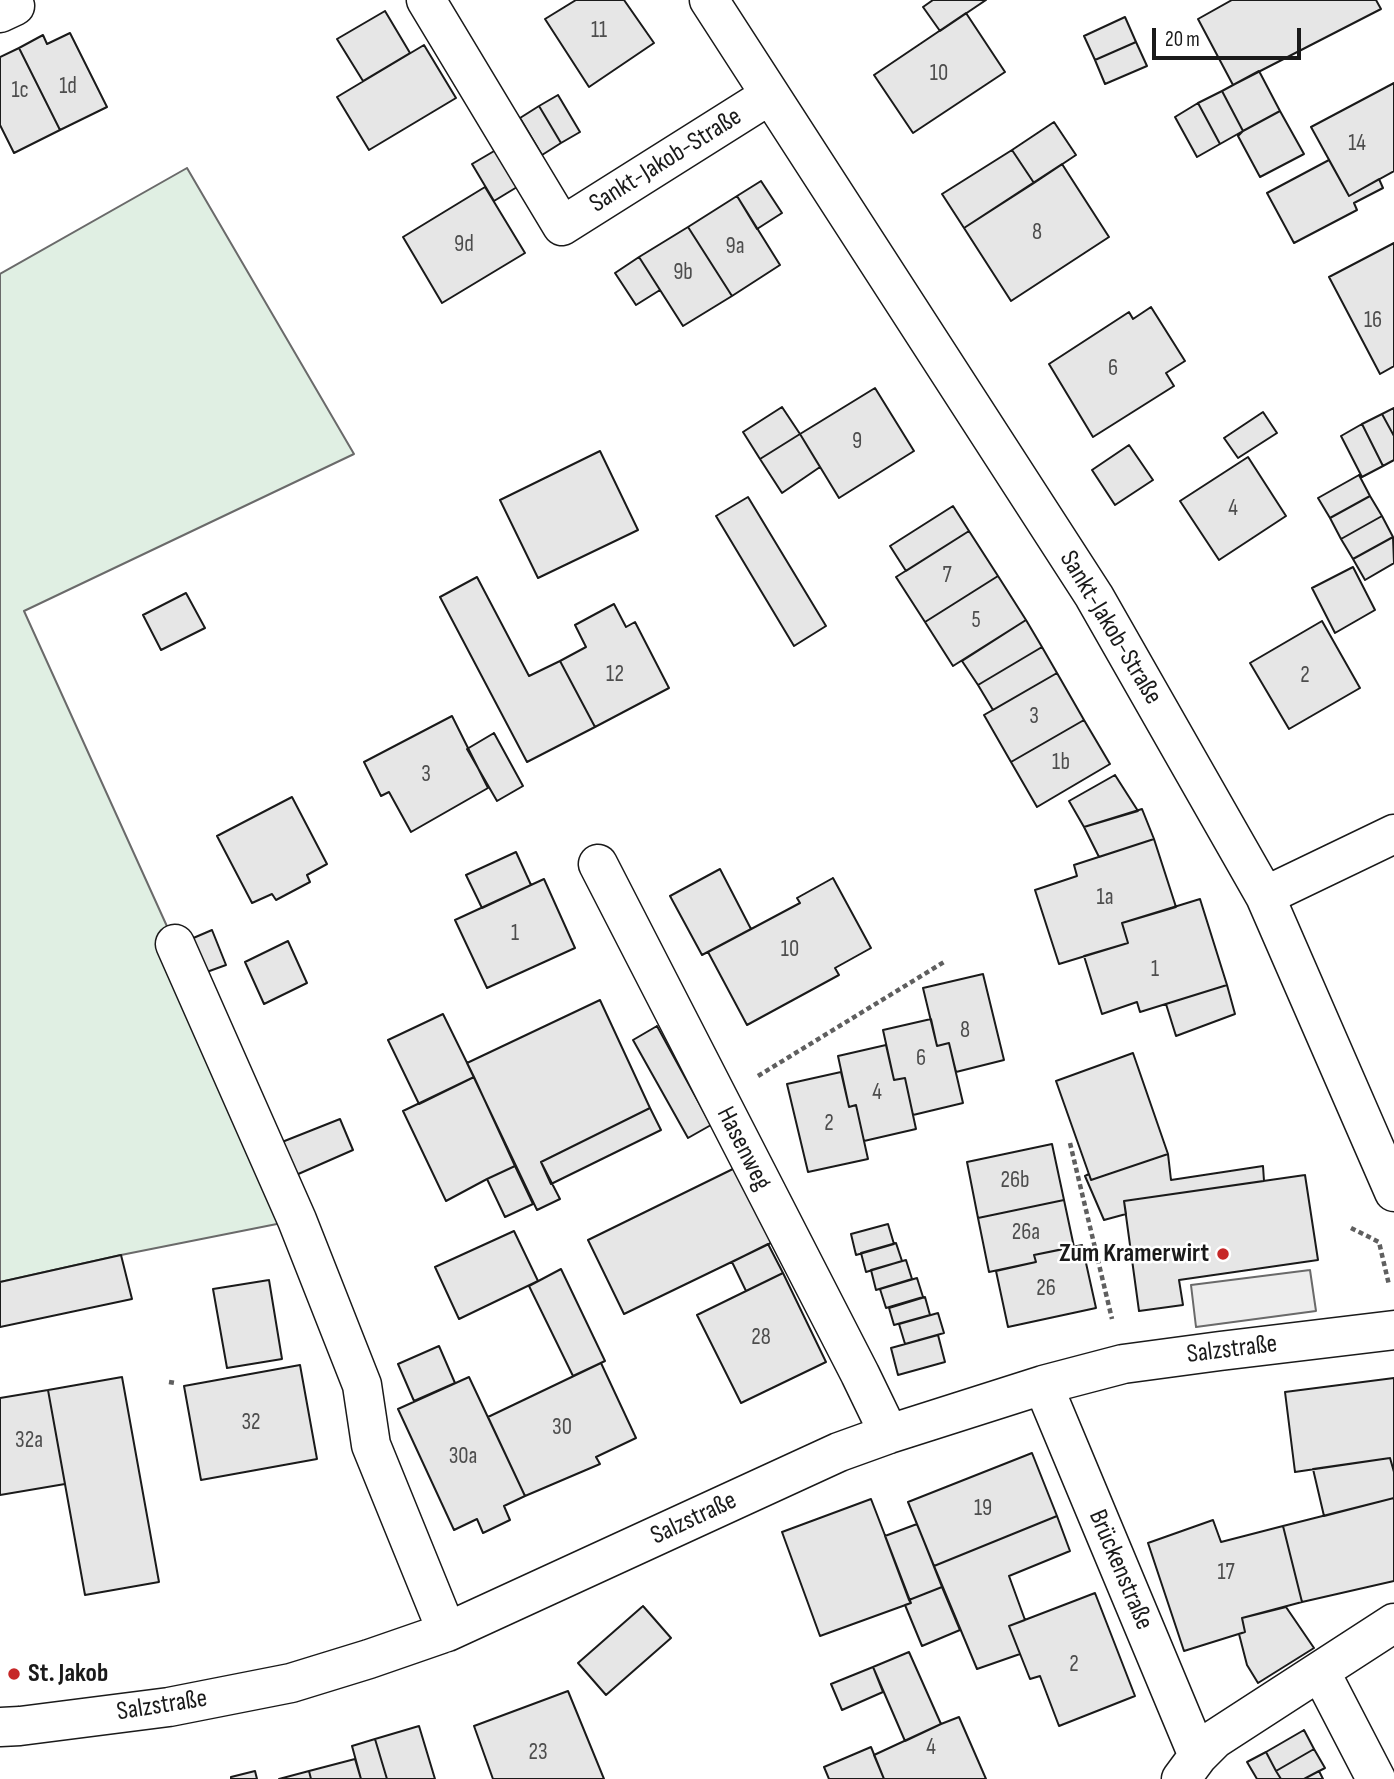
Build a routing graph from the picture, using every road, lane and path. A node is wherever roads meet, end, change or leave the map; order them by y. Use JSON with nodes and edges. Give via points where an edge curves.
{"nodes":[{"id":1,"x":426,"y":0,"type":"edge"},
{"id":2,"x":709,"y":0,"type":"edge"},
{"id":3,"x":770,"y":95,"type":"junction"},
{"id":4,"x":1394,"y":834,"type":"edge"},
{"id":5,"x":598,"y":864,"type":"dead end"},
{"id":6,"x":1265,"y":896,"type":"junction"},
{"id":7,"x":175,"y":944,"type":"dead end"},
{"id":8,"x":944,"y":962,"type":"dead end"},
{"id":9,"x":718,"y":1100,"type":"junction"},
{"id":10,"x":1070,"y":1143,"type":"dead end"},
{"id":11,"x":1394,"y":1192,"type":"edge"},
{"id":12,"x":1351,"y":1228,"type":"dead end"},
{"id":13,"x":1390,"y":1290,"type":"dead end"},
{"id":14,"x":1394,"y":1330,"type":"edge"},
{"id":15,"x":1123,"y":1364,"type":"junction"},
{"id":16,"x":1042,"y":1385,"type":"junction"},
{"id":17,"x":889,"y":1434,"type":"junction"},
{"id":18,"x":1394,"y":1623,"type":"edge"},
{"id":19,"x":447,"y":1632,"type":"junction"},
{"id":20,"x":1320,"y":1671,"type":"junction"},
{"id":21,"x":0,"y":1727,"type":"edge"},
{"id":22,"x":1189,"y":1767,"type":"edge"},
{"id":23,"x":1376,"y":1779,"type":"edge"}],
"edges":[{"from":1,"to":3,"type":"street","name":"Sankt-Jakob-Straße","via":[[562,226]]},
{"from":2,"to":3,"type":"street","name":"Sankt-Jakob-Straße"},
{"from":3,"to":6,"type":"street","name":"Sankt-Jakob-Straße","via":[[1094,596]]},
{"from":4,"to":6,"type":"street"},
{"from":5,"to":9,"type":"street","name":"Hasenweg"},
{"from":6,"to":11,"type":"street","name":"Sankt-Jakob-Straße"},
{"from":7,"to":19,"type":"street","via":[[297,1220],[362,1385],[371,1445]]},
{"from":8,"to":9,"type":"path"},
{"from":9,"to":17,"type":"street","name":"Hasenweg"},
{"from":10,"to":15,"type":"path"},
{"from":12,"to":13,"type":"path","via":[[1378,1242]]},
{"from":14,"to":15,"type":"street","name":"Salzstraße"},
{"from":15,"to":16,"type":"street","name":"Salzstraße"},
{"from":16,"to":17,"type":"street","name":"Salzstraße"},
{"from":16,"to":22,"type":"street","name":"Brückenstraße"},
{"from":17,"to":19,"type":"street","name":"Salzstraße","via":[[839,1452]]},
{"from":18,"to":20,"type":"street","name":"Brückenstraße"},
{"from":19,"to":21,"type":"street","name":"Salzstraße","via":[[291,1683],[169,1707]]},
{"from":20,"to":22,"type":"street","name":"Brückenstraße","via":[[1215,1739]]},
{"from":20,"to":23,"type":"street"}]}
